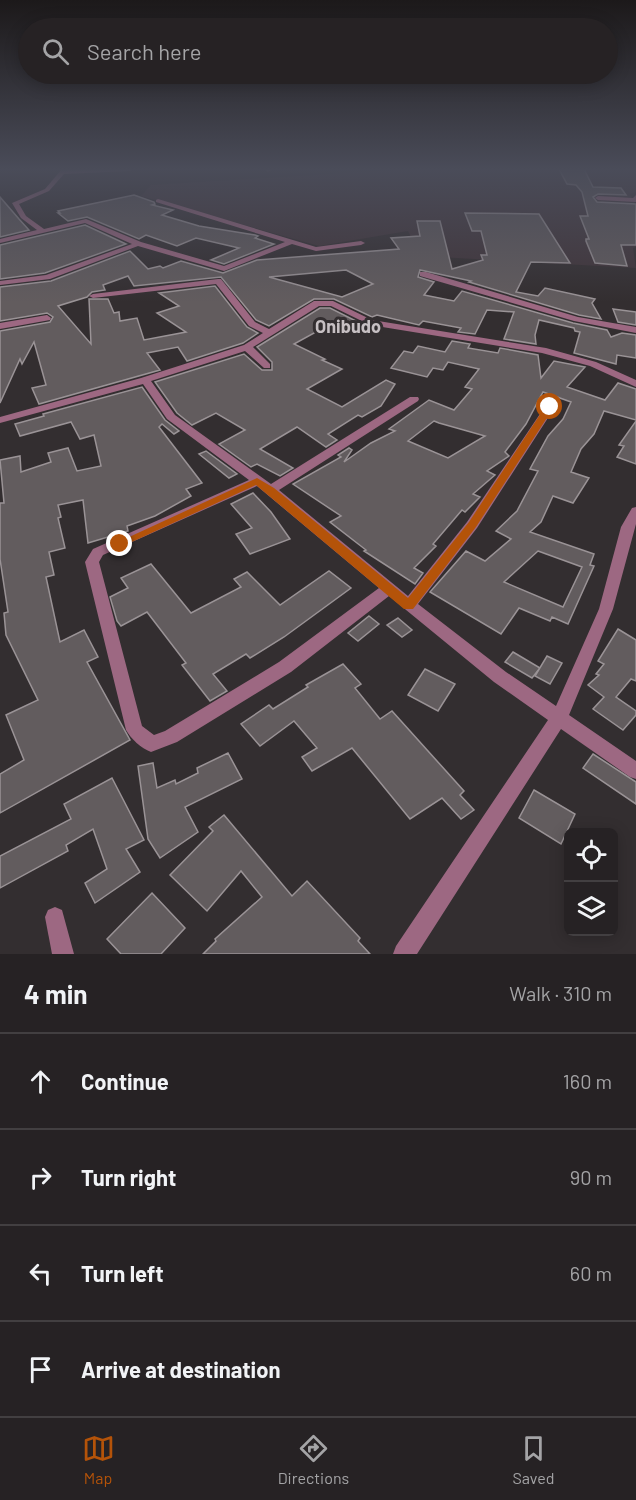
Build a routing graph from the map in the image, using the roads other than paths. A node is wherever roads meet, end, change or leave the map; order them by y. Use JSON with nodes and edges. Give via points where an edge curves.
{"nodes":[{"id":1,"x":21,"y":214,"type":"edge"},
{"id":2,"x":201,"y":214,"type":"edge"},
{"id":3,"x":40,"y":230,"type":"junction"},
{"id":4,"x":0,"y":241,"type":"edge"},
{"id":5,"x":293,"y":241,"type":"junction"},
{"id":6,"x":360,"y":243,"type":"dead end"},
{"id":7,"x":138,"y":244,"type":"junction"},
{"id":8,"x":224,"y":269,"type":"junction"},
{"id":9,"x":423,"y":274,"type":"dead end"},
{"id":10,"x":218,"y":281,"type":"junction"},
{"id":11,"x":0,"y":283,"type":"edge"},
{"id":12,"x":93,"y":296,"type":"dead end"},
{"id":13,"x":46,"y":318,"type":"dead end"},
{"id":14,"x":0,"y":326,"type":"edge"},
{"id":15,"x":636,"y":330,"type":"edge"},
{"id":16,"x":270,"y":333,"type":"junction"},
{"id":17,"x":247,"y":347,"type":"junction"},
{"id":18,"x":267,"y":366,"type":"dead end"},
{"id":19,"x":144,"y":380,"type":"junction"},
{"id":20,"x":636,"y":384,"type":"edge"},
{"id":21,"x":414,"y":399,"type":"dead end"},
{"id":22,"x":550,"y":407,"type":"dead end"},
{"id":23,"x":0,"y":420,"type":"edge"},
{"id":24,"x":257,"y":481,"type":"junction"},
{"id":25,"x":271,"y":490,"type":"junction"},
{"id":26,"x":636,"y":511,"type":"edge"},
{"id":27,"x":632,"y":528,"type":"edge"},
{"id":28,"x":389,"y":588,"type":"junction"},
{"id":29,"x":409,"y":606,"type":"junction"},
{"id":30,"x":559,"y":718,"type":"junction"},
{"id":31,"x":636,"y":771,"type":"edge"},
{"id":32,"x":55,"y":917,"type":"dead end"},
{"id":33,"x":63,"y":954,"type":"edge"},
{"id":34,"x":404,"y":954,"type":"edge"}],
"edges":[{"from":1,"to":3,"type":"street"},
{"from":2,"to":5,"type":"street"},
{"from":3,"to":4,"type":"street"},
{"from":3,"to":7,"type":"street","via":[[86,220]]},
{"from":5,"to":6,"type":"street","via":[[316,249]]},
{"from":5,"to":8,"type":"street"},
{"from":7,"to":8,"type":"street"},
{"from":7,"to":11,"type":"street","via":[[47,277]]},
{"from":8,"to":10,"type":"street"},
{"from":9,"to":15,"type":"street","via":[[577,319]]},
{"from":10,"to":12,"type":"street"},
{"from":10,"to":16,"type":"street","via":[[252,324]]},
{"from":13,"to":14,"type":"street"},
{"from":16,"to":17,"type":"street"},
{"from":16,"to":20,"type":"street","via":[[317,303],[333,303],[370,322],[543,350],[593,364]]},
{"from":17,"to":18,"type":"street"},
{"from":17,"to":19,"type":"street"},
{"from":19,"to":23,"type":"street"},
{"from":19,"to":24,"type":"street","via":[[171,417]]},
{"from":21,"to":25,"type":"street"},
{"from":22,"to":29,"type":"street","via":[[472,525]]},
{"from":24,"to":25,"type":"street"},
{"from":24,"to":28,"type":"street","via":[[98,552],[92,562],[135,730],[151,744],[171,737],[285,667]]},
{"from":25,"to":28,"type":"street"},
{"from":26,"to":27,"type":"street"},
{"from":27,"to":30,"type":"street","via":[[606,609]]},
{"from":28,"to":29,"type":"street"},
{"from":29,"to":30,"type":"street"},
{"from":30,"to":31,"type":"street"},
{"from":30,"to":34,"type":"street"},
{"from":32,"to":33,"type":"street"}]}
